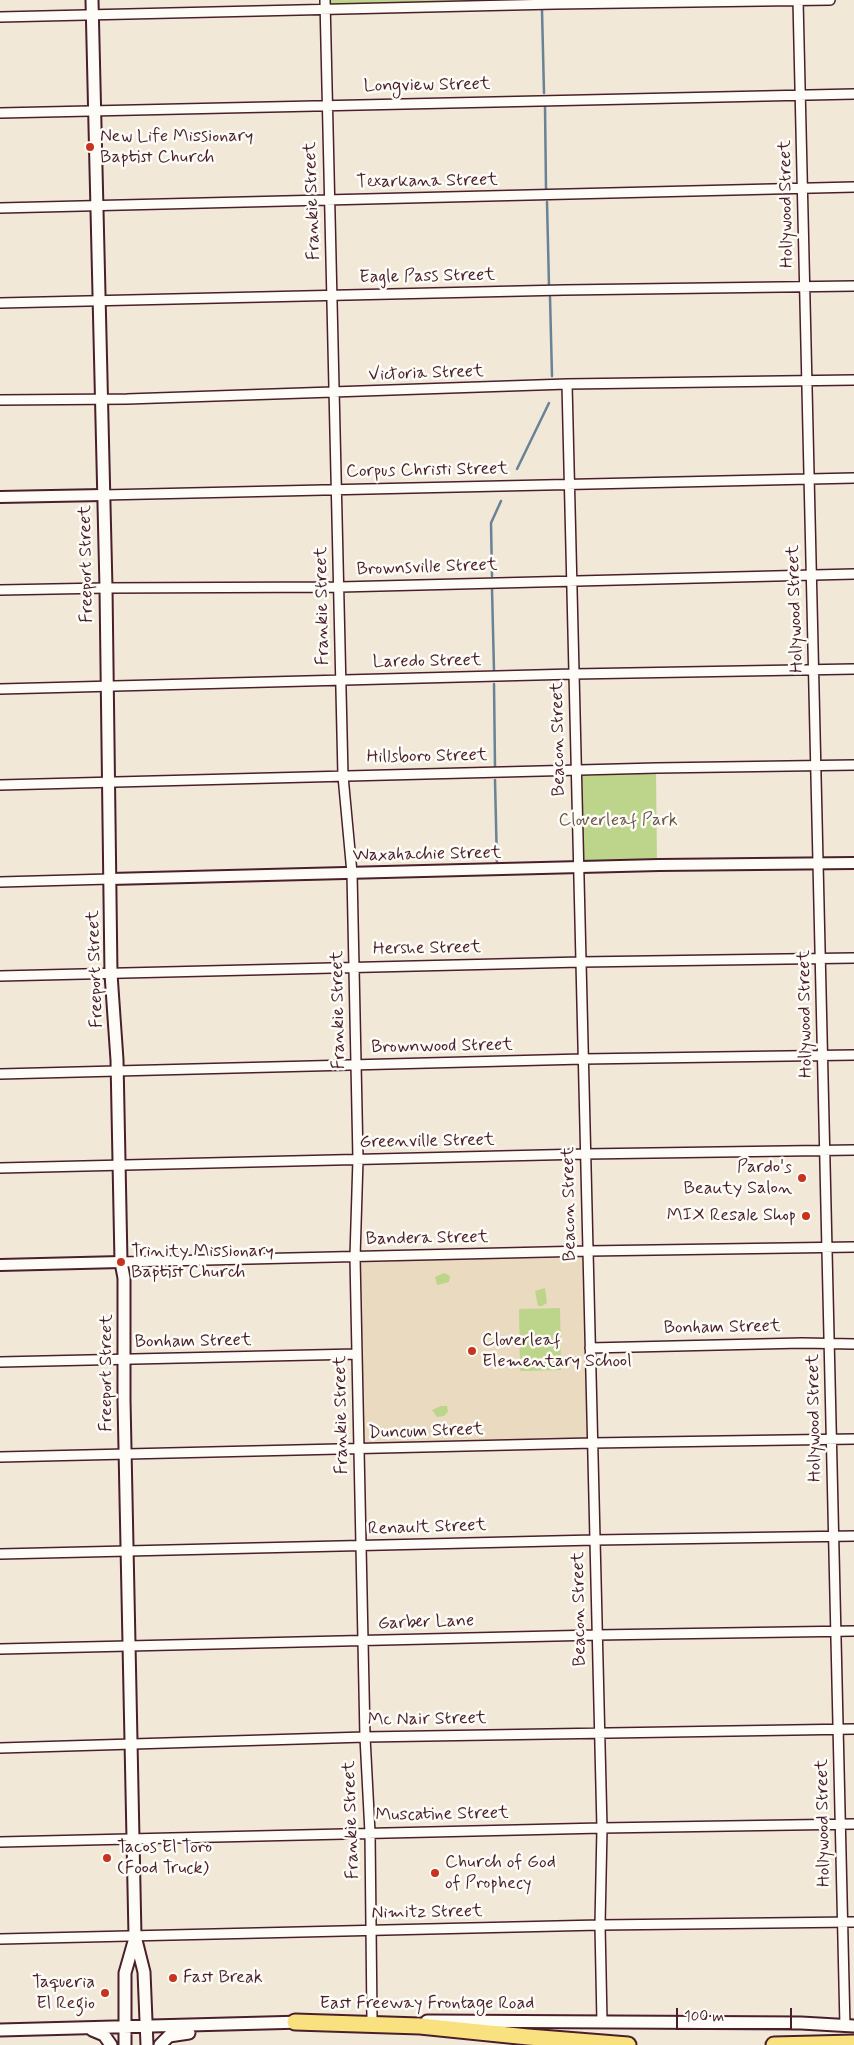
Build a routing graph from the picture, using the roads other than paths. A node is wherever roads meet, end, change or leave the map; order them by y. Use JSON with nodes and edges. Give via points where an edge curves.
{"nodes":[{"id":1,"x":92,"y":0,"type":"edge"},
{"id":2,"x":830,"y":0,"type":"edge"},
{"id":3,"x":798,"y":1,"type":"edge"},
{"id":4,"x":325,"y":4,"type":"edge"},
{"id":5,"x":92,"y":15,"type":"junction"},
{"id":6,"x":0,"y":17,"type":"edge"},
{"id":7,"x":854,"y":94,"type":"edge"},
{"id":8,"x":800,"y":96,"type":"junction"},
{"id":9,"x":327,"y":105,"type":"junction"},
{"id":10,"x":94,"y":111,"type":"junction"},
{"id":11,"x":0,"y":113,"type":"edge"},
{"id":12,"x":854,"y":187,"type":"edge"},
{"id":13,"x":803,"y":189,"type":"junction"},
{"id":14,"x":330,"y":201,"type":"junction"},
{"id":15,"x":97,"y":206,"type":"junction"},
{"id":16,"x":0,"y":208,"type":"edge"},
{"id":17,"x":854,"y":286,"type":"edge"},
{"id":18,"x":805,"y":288,"type":"junction"},
{"id":19,"x":332,"y":296,"type":"junction"},
{"id":20,"x":99,"y":301,"type":"junction"},
{"id":21,"x":0,"y":303,"type":"edge"},
{"id":22,"x":854,"y":380,"type":"edge"},
{"id":23,"x":807,"y":381,"type":"junction"},
{"id":24,"x":567,"y":384,"type":"junction"},
{"id":25,"x":334,"y":394,"type":"junction"},
{"id":26,"x":101,"y":399,"type":"junction"},
{"id":27,"x":0,"y":400,"type":"edge"},
{"id":28,"x":854,"y":478,"type":"edge"},
{"id":29,"x":808,"y":480,"type":"junction"},
{"id":30,"x":568,"y":484,"type":"junction"},
{"id":31,"x":336,"y":490,"type":"junction"},
{"id":32,"x":103,"y":495,"type":"junction"},
{"id":33,"x":0,"y":497,"type":"edge"},
{"id":34,"x":854,"y":574,"type":"edge"},
{"id":35,"x":812,"y":575,"type":"junction"},
{"id":36,"x":571,"y":580,"type":"junction"},
{"id":37,"x":340,"y":587,"type":"junction"},
{"id":38,"x":106,"y":588,"type":"junction"},
{"id":39,"x":0,"y":590,"type":"edge"},
{"id":40,"x":854,"y":670,"type":"edge"},
{"id":41,"x":814,"y":671,"type":"junction"},
{"id":42,"x":574,"y":674,"type":"junction"},
{"id":43,"x":341,"y":680,"type":"junction"},
{"id":44,"x":107,"y":687,"type":"junction"},
{"id":45,"x":0,"y":689,"type":"edge"},
{"id":46,"x":854,"y":765,"type":"edge"},
{"id":47,"x":816,"y":767,"type":"junction"},
{"id":48,"x":576,"y":770,"type":"junction"},
{"id":49,"x":343,"y":776,"type":"junction"},
{"id":50,"x":108,"y":783,"type":"junction"},
{"id":51,"x":0,"y":786,"type":"edge"},
{"id":52,"x":854,"y":863,"type":"edge"},
{"id":53,"x":818,"y":864,"type":"junction"},
{"id":54,"x":578,"y":867,"type":"junction"},
{"id":55,"x":352,"y":873,"type":"junction"},
{"id":56,"x":110,"y":879,"type":"junction"},
{"id":57,"x":0,"y":882,"type":"edge"},
{"id":58,"x":854,"y":958,"type":"edge"},
{"id":59,"x":820,"y":959,"type":"junction"},
{"id":60,"x":581,"y":962,"type":"junction"},
{"id":61,"x":354,"y":968,"type":"junction"},
{"id":62,"x":111,"y":974,"type":"junction"},
{"id":63,"x":0,"y":976,"type":"edge"},
{"id":64,"x":854,"y":1055,"type":"edge"},
{"id":65,"x":823,"y":1056,"type":"junction"},
{"id":66,"x":583,"y":1059,"type":"junction"},
{"id":67,"x":356,"y":1065,"type":"junction"},
{"id":68,"x":117,"y":1071,"type":"junction"},
{"id":69,"x":0,"y":1074,"type":"edge"},
{"id":70,"x":854,"y":1150,"type":"edge"},
{"id":71,"x":825,"y":1151,"type":"junction"},
{"id":72,"x":585,"y":1154,"type":"junction"},
{"id":73,"x":358,"y":1160,"type":"junction"},
{"id":74,"x":119,"y":1165,"type":"junction"},
{"id":75,"x":0,"y":1168,"type":"edge"},
{"id":76,"x":854,"y":1247,"type":"edge"},
{"id":77,"x":827,"y":1248,"type":"junction"},
{"id":78,"x":588,"y":1251,"type":"junction"},
{"id":79,"x":355,"y":1257,"type":"junction"},
{"id":80,"x":121,"y":1262,"type":"junction"},
{"id":81,"x":0,"y":1265,"type":"edge"},
{"id":82,"x":854,"y":1344,"type":"edge"},
{"id":83,"x":830,"y":1345,"type":"junction"},
{"id":84,"x":590,"y":1348,"type":"junction"},
{"id":85,"x":357,"y":1354,"type":"junction"},
{"id":86,"x":124,"y":1360,"type":"junction"},
{"id":87,"x":0,"y":1362,"type":"edge"},
{"id":88,"x":854,"y":1439,"type":"edge"},
{"id":89,"x":832,"y":1440,"type":"junction"},
{"id":90,"x":592,"y":1443,"type":"junction"},
{"id":91,"x":359,"y":1450,"type":"junction"},
{"id":92,"x":125,"y":1454,"type":"junction"},
{"id":93,"x":0,"y":1458,"type":"edge"},
{"id":94,"x":854,"y":1536,"type":"edge"},
{"id":95,"x":834,"y":1537,"type":"junction"},
{"id":96,"x":595,"y":1540,"type":"junction"},
{"id":97,"x":361,"y":1546,"type":"junction"},
{"id":98,"x":127,"y":1551,"type":"junction"},
{"id":99,"x":0,"y":1554,"type":"edge"},
{"id":100,"x":854,"y":1631,"type":"edge"},
{"id":101,"x":836,"y":1632,"type":"junction"},
{"id":102,"x":597,"y":1635,"type":"junction"},
{"id":103,"x":363,"y":1641,"type":"junction"},
{"id":104,"x":130,"y":1646,"type":"junction"},
{"id":105,"x":0,"y":1649,"type":"edge"},
{"id":106,"x":854,"y":1729,"type":"edge"},
{"id":107,"x":838,"y":1730,"type":"junction"},
{"id":108,"x":600,"y":1733,"type":"junction"},
{"id":109,"x":365,"y":1737,"type":"junction"},
{"id":110,"x":131,"y":1744,"type":"junction"},
{"id":111,"x":0,"y":1748,"type":"edge"},
{"id":112,"x":854,"y":1824,"type":"edge"},
{"id":113,"x":841,"y":1825,"type":"junction"},
{"id":114,"x":602,"y":1828,"type":"junction"},
{"id":115,"x":370,"y":1834,"type":"junction"},
{"id":116,"x":133,"y":1839,"type":"junction"},
{"id":117,"x":0,"y":1842,"type":"edge"},
{"id":118,"x":843,"y":1922,"type":"junction"},
{"id":119,"x":854,"y":1922,"type":"edge"},
{"id":120,"x":600,"y":1925,"type":"junction"},
{"id":121,"x":370,"y":1930,"type":"junction"},
{"id":122,"x":135,"y":1936,"type":"junction"},
{"id":123,"x":0,"y":1939,"type":"edge"},
{"id":124,"x":372,"y":2020,"type":"junction"},
{"id":125,"x":295,"y":2022,"type":"junction"},
{"id":126,"x":602,"y":2022,"type":"junction"},
{"id":127,"x":229,"y":2024,"type":"junction"},
{"id":128,"x":850,"y":2026,"type":"edge"},
{"id":129,"x":125,"y":2027,"type":"junction"},
{"id":130,"x":146,"y":2027,"type":"junction"},
{"id":131,"x":71,"y":2028,"type":"junction"},
{"id":132,"x":0,"y":2030,"type":"edge"},
{"id":133,"x":854,"y":2043,"type":"edge"},
{"id":134,"x":111,"y":2045,"type":"edge"},
{"id":135,"x":125,"y":2045,"type":"edge"},
{"id":136,"x":147,"y":2045,"type":"edge"},
{"id":137,"x":160,"y":2045,"type":"edge"},
{"id":138,"x":628,"y":2045,"type":"edge"},
{"id":139,"x":774,"y":2045,"type":"edge"}],
"edges":[{"from":1,"to":5,"type":"main road","name":"Freeport Street"},
{"from":2,"to":3,"type":"street"},
{"from":3,"to":4,"type":"street"},
{"from":3,"to":8,"type":"street","name":"Hollywood Street"},
{"from":4,"to":5,"type":"street"},
{"from":4,"to":9,"type":"street","name":"Frankie Street"},
{"from":5,"to":6,"type":"street"},
{"from":5,"to":10,"type":"main road","name":"Freeport Street"},
{"from":7,"to":8,"type":"street","name":"Longview Street"},
{"from":8,"to":9,"type":"street","name":"Longview Street"},
{"from":8,"to":13,"type":"street","name":"Hollywood Street"},
{"from":9,"to":10,"type":"street","name":"Longview Street"},
{"from":9,"to":14,"type":"street","name":"Frankie Street"},
{"from":10,"to":11,"type":"street","name":"Longview Street"},
{"from":10,"to":15,"type":"main road","name":"Freeport Street"},
{"from":12,"to":13,"type":"street","name":"Texarkana Street"},
{"from":13,"to":14,"type":"street","name":"Texarkana Street"},
{"from":13,"to":18,"type":"street","name":"Hollywood Street"},
{"from":14,"to":15,"type":"street","name":"Texarkana Street"},
{"from":14,"to":19,"type":"street","name":"Frankie Street"},
{"from":15,"to":16,"type":"street","name":"Texarkana Street"},
{"from":15,"to":20,"type":"main road","name":"Freeport Street"},
{"from":17,"to":18,"type":"street","name":"Eagle Pass Street"},
{"from":18,"to":19,"type":"street","name":"Eagle Pass Street"},
{"from":18,"to":23,"type":"street","name":"Hollywood Street"},
{"from":19,"to":20,"type":"street","name":"Eagle Pass Street"},
{"from":19,"to":25,"type":"street","name":"Frankie Street"},
{"from":20,"to":21,"type":"street","name":"Eagle Pass Street"},
{"from":20,"to":26,"type":"main road","name":"Freeport Street"},
{"from":22,"to":23,"type":"street","name":"Victoria Street"},
{"from":23,"to":24,"type":"street","name":"Victoria Street"},
{"from":23,"to":29,"type":"street","name":"Hollywood Street"},
{"from":24,"to":25,"type":"street","name":"Victoria Street"},
{"from":24,"to":30,"type":"street","name":"Beacon Street"},
{"from":25,"to":26,"type":"street","name":"Victoria Street"},
{"from":25,"to":31,"type":"street","name":"Frankie Street"},
{"from":26,"to":27,"type":"street","name":"Victoria Street"},
{"from":26,"to":32,"type":"main road","name":"Freeport Street"},
{"from":28,"to":29,"type":"street","name":"Corpus Christi Street"},
{"from":29,"to":30,"type":"street","name":"Corpus Christi Street"},
{"from":29,"to":35,"type":"street","name":"Hollywood Street"},
{"from":30,"to":31,"type":"street","name":"Corpus Christi Street"},
{"from":30,"to":36,"type":"street","name":"Beacon Street"},
{"from":31,"to":32,"type":"street","name":"Corpus Christi Street"},
{"from":31,"to":37,"type":"street","name":"Frankie Street"},
{"from":32,"to":33,"type":"street","name":"Corpus Christi Street"},
{"from":32,"to":38,"type":"main road","name":"Freeport Street"},
{"from":34,"to":35,"type":"street","name":"Brownsville Street"},
{"from":35,"to":36,"type":"street","name":"Brownsville Street"},
{"from":35,"to":41,"type":"street","name":"Hollywood Street"},
{"from":36,"to":37,"type":"street","name":"Brownsville Street"},
{"from":36,"to":42,"type":"street","name":"Beacon Street"},
{"from":37,"to":38,"type":"street","name":"Brownsville Street"},
{"from":37,"to":43,"type":"street","name":"Frankie Street"},
{"from":38,"to":39,"type":"street","name":"Brownsville Street"},
{"from":38,"to":44,"type":"main road","name":"Freeport Street"},
{"from":40,"to":41,"type":"street","name":"Laredo Street"},
{"from":41,"to":42,"type":"street","name":"Laredo Street"},
{"from":41,"to":47,"type":"street","name":"Hollywood Street"},
{"from":42,"to":43,"type":"street","name":"Laredo Street"},
{"from":42,"to":48,"type":"street","name":"Beacon Street"},
{"from":43,"to":44,"type":"street","name":"Laredo Street"},
{"from":43,"to":49,"type":"street","name":"Frankie Street"},
{"from":44,"to":45,"type":"street","name":"Laredo Street"},
{"from":44,"to":50,"type":"main road","name":"Freeport Street"},
{"from":46,"to":47,"type":"street","name":"Hillsboro Street"},
{"from":47,"to":48,"type":"street","name":"Hillsboro Street"},
{"from":47,"to":53,"type":"street","name":"Hollywood Street"},
{"from":48,"to":49,"type":"street","name":"Hillsboro Street"},
{"from":48,"to":54,"type":"street","name":"Beacon Street"},
{"from":49,"to":50,"type":"street","name":"Hillsboro Street"},
{"from":49,"to":55,"type":"street","name":"Frankie Street"},
{"from":50,"to":51,"type":"street","name":"Hillsboro Street"},
{"from":50,"to":56,"type":"main road","name":"Freeport Street"},
{"from":52,"to":53,"type":"street","name":"Waxahachie Street"},
{"from":53,"to":54,"type":"street","name":"Waxahachie Street"},
{"from":53,"to":59,"type":"street","name":"Hollywood Street"},
{"from":54,"to":55,"type":"street","name":"Waxahachie Street"},
{"from":54,"to":60,"type":"street","name":"Beacon Street"},
{"from":55,"to":56,"type":"street","name":"Waxahachie Street"},
{"from":55,"to":61,"type":"street","name":"Frankie Street"},
{"from":56,"to":57,"type":"street","name":"Waxahachie Street"},
{"from":56,"to":62,"type":"main road","name":"Freeport Street"},
{"from":58,"to":59,"type":"street","name":"Hershe Street"},
{"from":59,"to":60,"type":"street","name":"Hershe Street"},
{"from":59,"to":65,"type":"street","name":"Hollywood Street"},
{"from":60,"to":61,"type":"street","name":"Hershe Street"},
{"from":60,"to":66,"type":"street","name":"Beacon Street"},
{"from":61,"to":62,"type":"street","name":"Hershe Street"},
{"from":61,"to":67,"type":"street","name":"Frankie Street"},
{"from":62,"to":63,"type":"street","name":"Hershe Street"},
{"from":62,"to":68,"type":"main road","name":"Freeport Street"},
{"from":64,"to":65,"type":"street","name":"Brownwood Street"},
{"from":65,"to":66,"type":"street","name":"Brownwood Street"},
{"from":65,"to":71,"type":"street","name":"Hollywood Street"},
{"from":66,"to":67,"type":"street","name":"Brownwood Street"},
{"from":66,"to":72,"type":"street","name":"Beacon Street"},
{"from":67,"to":68,"type":"street","name":"Brownwood Street"},
{"from":67,"to":73,"type":"street","name":"Frankie Street"},
{"from":68,"to":69,"type":"street","name":"Brownwood Street"},
{"from":68,"to":74,"type":"main road","name":"Freeport Street"},
{"from":70,"to":71,"type":"street","name":"Greenville Street"},
{"from":71,"to":72,"type":"street","name":"Greenville Street"},
{"from":71,"to":77,"type":"street","name":"Hollywood Street"},
{"from":72,"to":73,"type":"street","name":"Greenville Street"},
{"from":72,"to":78,"type":"street","name":"Beacon Street"},
{"from":73,"to":74,"type":"street","name":"Greenville Street"},
{"from":73,"to":79,"type":"street","name":"Frankie Street"},
{"from":74,"to":75,"type":"street","name":"Greenville Street"},
{"from":74,"to":80,"type":"main road","name":"Freeport Street"},
{"from":76,"to":77,"type":"street","name":"Bandera Street"},
{"from":77,"to":78,"type":"street","name":"Bandera Street"},
{"from":77,"to":83,"type":"street","name":"Hollywood Street"},
{"from":78,"to":79,"type":"street","name":"Bandera Street"},
{"from":78,"to":84,"type":"street","name":"Beacon Street"},
{"from":79,"to":80,"type":"street","name":"Bandera Street"},
{"from":79,"to":85,"type":"street","name":"Frankie Street"},
{"from":80,"to":81,"type":"street","name":"Bandera Street"},
{"from":80,"to":86,"type":"main road","name":"Freeport Street","via":[[124,1278]]},
{"from":82,"to":83,"type":"street","name":"Bonham Street"},
{"from":83,"to":84,"type":"street","name":"Bonham Street"},
{"from":83,"to":89,"type":"street","name":"Hollywood Street"},
{"from":84,"to":90,"type":"street","name":"Beacon Street"},
{"from":85,"to":86,"type":"street","name":"Bonham Street"},
{"from":85,"to":91,"type":"street","name":"Frankie Street"},
{"from":86,"to":87,"type":"street","name":"Bonham Street"},
{"from":86,"to":92,"type":"main road","name":"Freeport Street"},
{"from":88,"to":89,"type":"street","name":"Duncum Street"},
{"from":89,"to":90,"type":"street","name":"Duncum Street"},
{"from":89,"to":95,"type":"street","name":"Hollywood Street"},
{"from":90,"to":91,"type":"street","name":"Duncum Street"},
{"from":90,"to":96,"type":"street","name":"Beacon Street"},
{"from":91,"to":92,"type":"street","name":"Duncum Street"},
{"from":91,"to":97,"type":"street","name":"Frankie Street"},
{"from":92,"to":93,"type":"street","name":"Duncum Street"},
{"from":92,"to":98,"type":"main road","name":"Freeport Street"},
{"from":94,"to":95,"type":"street","name":"Renault Street"},
{"from":95,"to":96,"type":"street","name":"Renault Street"},
{"from":95,"to":101,"type":"street","name":"Hollywood Street"},
{"from":96,"to":97,"type":"street","name":"Renault Street"},
{"from":96,"to":102,"type":"street","name":"Beacon Street"},
{"from":97,"to":98,"type":"street","name":"Renault Street"},
{"from":97,"to":103,"type":"street","name":"Frankie Street"},
{"from":98,"to":99,"type":"street","name":"Renault Street"},
{"from":98,"to":104,"type":"main road","name":"Freeport Street"},
{"from":100,"to":101,"type":"street","name":"Garber Lane"},
{"from":101,"to":102,"type":"street","name":"Garber Lane"},
{"from":101,"to":107,"type":"street","name":"Hollywood Street"},
{"from":102,"to":103,"type":"street","name":"Garber Lane"},
{"from":102,"to":108,"type":"street","name":"Beacon Street"},
{"from":103,"to":104,"type":"street","name":"Garber Lane"},
{"from":103,"to":109,"type":"street","name":"Frankie Street"},
{"from":104,"to":105,"type":"street","name":"Garber Lane"},
{"from":104,"to":110,"type":"main road","name":"Freeport Street"},
{"from":106,"to":107,"type":"street","name":"Mc Nair Street"},
{"from":107,"to":108,"type":"street","name":"Mc Nair Street"},
{"from":107,"to":113,"type":"street","name":"Hollywood Street"},
{"from":108,"to":109,"type":"street","name":"Mc Nair Street"},
{"from":108,"to":114,"type":"street","name":"Beacon Street"},
{"from":109,"to":110,"type":"street","name":"Mc Nair Street"},
{"from":109,"to":115,"type":"street","name":"Frankie Street"},
{"from":110,"to":111,"type":"street","name":"Mc Nair Street"},
{"from":110,"to":116,"type":"main road","name":"Freeport Street"},
{"from":112,"to":113,"type":"street","name":"Muscatine Street"},
{"from":113,"to":114,"type":"street","name":"Muscatine Street"},
{"from":113,"to":118,"type":"street","name":"Hollywood Street"},
{"from":114,"to":115,"type":"street","name":"Muscatine Street"},
{"from":114,"to":120,"type":"street","name":"Beacon Street"},
{"from":115,"to":116,"type":"street","name":"Muscatine Street"},
{"from":115,"to":121,"type":"street","name":"Frankie Street"},
{"from":116,"to":117,"type":"street","name":"Muscatine Street"},
{"from":116,"to":122,"type":"main road","name":"Freeport Street"},
{"from":118,"to":119,"type":"street","name":"Nimitz Street"},
{"from":118,"to":120,"type":"street","name":"Nimitz Street"},
{"from":118,"to":128,"type":"street","name":"Hollywood Street"},
{"from":120,"to":121,"type":"street","name":"Nimitz Street"},
{"from":120,"to":126,"type":"street","name":"Beacon Street"},
{"from":121,"to":122,"type":"street","name":"Nimitz Street"},
{"from":121,"to":124,"type":"street","name":"Frankie Street"},
{"from":122,"to":123,"type":"street","name":"Nimitz Street"},
{"from":122,"to":129,"type":"main road","name":"Freeport Street","via":[[125,1973]]},
{"from":122,"to":130,"type":"main road","name":"Freeport Street","via":[[144,1972]]},
{"from":124,"to":125,"type":"main road","name":"East Freeway Frontage Road"},
{"from":124,"to":126,"type":"main road","name":"East Freeway Frontage Road"},
{"from":125,"to":127,"type":"main road","name":"East Freeway Frontage Road"},
{"from":125,"to":138,"type":"highway","via":[[420,2026]]},
{"from":126,"to":128,"type":"main road","name":"East Freeway Frontage Road"},
{"from":127,"to":130,"type":"main road","name":"East Freeway Frontage Road"},
{"from":127,"to":137,"type":"main road","via":[[215,2032],[177,2033]]},
{"from":129,"to":130,"type":"main road","name":"East Freeway Frontage Road"},
{"from":129,"to":131,"type":"main road","name":"East Freeway Frontage Road"},
{"from":129,"to":135,"type":"main road","name":"Freeport Street"},
{"from":130,"to":136,"type":"main road","name":"Freeport Street"},
{"from":131,"to":132,"type":"main road","name":"East Freeway Frontage Road"},
{"from":131,"to":134,"type":"main road","via":[[99,2031]]},
{"from":133,"to":139,"type":"highway"}]}
